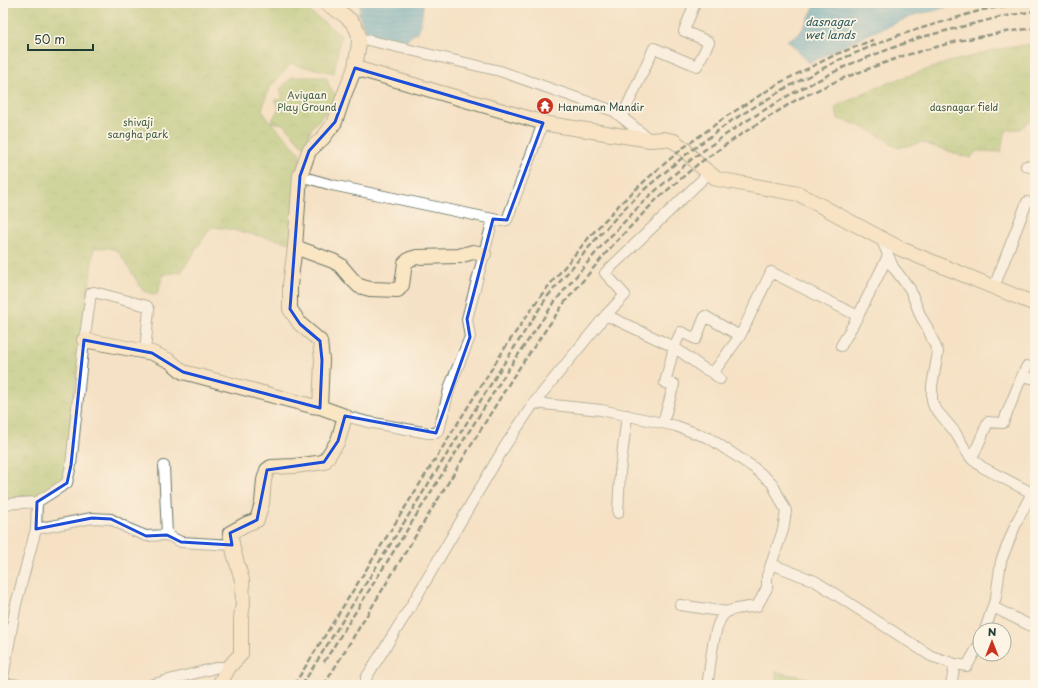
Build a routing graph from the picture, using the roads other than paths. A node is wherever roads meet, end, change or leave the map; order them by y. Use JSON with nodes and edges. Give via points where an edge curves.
{"nodes":[{"id":1,"x":325,"y":3,"type":"edge"},
{"id":2,"x":695,"y":3,"type":"edge"},
{"id":3,"x":359,"y":38,"type":"junction"},
{"id":4,"x":355,"y":68,"type":"junction"},
{"id":5,"x":622,"y":117,"type":"junction"},
{"id":6,"x":543,"y":123,"type":"junction"},
{"id":7,"x":650,"y":140,"type":"junction"},
{"id":8,"x":709,"y":173,"type":"junction"},
{"id":9,"x":300,"y":176,"type":"junction"},
{"id":10,"x":1028,"y":202,"type":"dead end"},
{"id":11,"x":493,"y":219,"type":"junction"},
{"id":12,"x":881,"y":238,"type":"junction"},
{"id":13,"x":295,"y":247,"type":"junction"},
{"id":14,"x":484,"y":254,"type":"junction"},
{"id":15,"x":888,"y":256,"type":"junction"},
{"id":16,"x":994,"y":287,"type":"junction"},
{"id":17,"x":1035,"y":304,"type":"edge"},
{"id":18,"x":606,"y":315,"type":"junction"},
{"id":19,"x":858,"y":316,"type":"junction"},
{"id":20,"x":740,"y":336,"type":"junction"},
{"id":21,"x":84,"y":340,"type":"junction"},
{"id":22,"x":840,"y":346,"type":"dead end"},
{"id":23,"x":674,"y":347,"type":"junction"},
{"id":24,"x":145,"y":352,"type":"junction"},
{"id":25,"x":1028,"y":366,"type":"dead end"},
{"id":26,"x":1022,"y":376,"type":"junction"},
{"id":27,"x":1035,"y":379,"type":"edge"},
{"id":28,"x":534,"y":403,"type":"junction"},
{"id":29,"x":320,"y":407,"type":"junction"},
{"id":30,"x":627,"y":415,"type":"junction"},
{"id":31,"x":345,"y":416,"type":"junction"},
{"id":32,"x":663,"y":423,"type":"junction"},
{"id":33,"x":972,"y":459,"type":"junction"},
{"id":34,"x":164,"y":466,"type":"dead end"},
{"id":35,"x":1034,"y":490,"type":"edge"},
{"id":36,"x":37,"y":502,"type":"junction"},
{"id":37,"x":3,"y":504,"type":"edge"},
{"id":38,"x":618,"y":513,"type":"dead end"},
{"id":39,"x":36,"y":529,"type":"junction"},
{"id":40,"x":167,"y":536,"type":"junction"},
{"id":41,"x":232,"y":545,"type":"junction"},
{"id":42,"x":771,"y":564,"type":"junction"},
{"id":43,"x":680,"y":605,"type":"dead end"},
{"id":44,"x":993,"y":607,"type":"junction"},
{"id":45,"x":727,"y":612,"type":"junction"},
{"id":46,"x":988,"y":622,"type":"edge"},
{"id":47,"x":1035,"y":628,"type":"edge"},
{"id":48,"x":972,"y":657,"type":"edge"},
{"id":49,"x":955,"y":664,"type":"junction"},
{"id":50,"x":229,"y":667,"type":"junction"},
{"id":51,"x":3,"y":678,"type":"edge"},
{"id":52,"x":3,"y":682,"type":"edge"},
{"id":53,"x":14,"y":685,"type":"edge"},
{"id":54,"x":18,"y":685,"type":"edge"},
{"id":55,"x":150,"y":685,"type":"edge"},
{"id":56,"x":219,"y":685,"type":"edge"},
{"id":57,"x":366,"y":685,"type":"edge"},
{"id":58,"x":707,"y":685,"type":"edge"},
{"id":59,"x":951,"y":685,"type":"edge"}],
"edges":[{"from":1,"to":3,"type":"street","via":[[349,19]]},
{"from":2,"to":5,"type":"street","via":[[684,30],[709,42],[697,66],[654,48]]},
{"from":3,"to":4,"type":"street"},
{"from":3,"to":5,"type":"street","via":[[500,71],[614,111]]},
{"from":4,"to":6,"type":"street"},
{"from":4,"to":9,"type":"street","via":[[335,122],[309,151]]},
{"from":5,"to":7,"type":"street"},
{"from":6,"to":7,"type":"street"},
{"from":6,"to":11,"type":"street","via":[[507,220]]},
{"from":7,"to":8,"type":"street","via":[[674,141]]},
{"from":8,"to":12,"type":"street","via":[[717,180],[799,194]]},
{"from":8,"to":18,"type":"street","via":[[605,273],[625,295]]},
{"from":9,"to":11,"type":"street"},
{"from":9,"to":13,"type":"street"},
{"from":10,"to":16,"type":"street"},
{"from":11,"to":14,"type":"street"},
{"from":12,"to":15,"type":"street"},
{"from":12,"to":16,"type":"street","via":[[901,250]]},
{"from":13,"to":14,"type":"street","via":[[337,263],[359,286],[391,290],[398,290],[402,285],[406,263],[410,258],[459,256],[473,252]]},
{"from":13,"to":29,"type":"street","via":[[290,309],[300,324],[320,341]]},
{"from":14,"to":31,"type":"street","via":[[467,319],[470,337],[449,391],[439,430],[436,433],[428,433]]},
{"from":15,"to":19,"type":"street"},
{"from":15,"to":33,"type":"street","via":[[892,267],[910,289],[938,352],[932,386],[934,408],[955,432]]},
{"from":16,"to":17,"type":"street"},
{"from":18,"to":23,"type":"street"},
{"from":18,"to":28,"type":"street"},
{"from":19,"to":20,"type":"street","via":[[771,272]]},
{"from":19,"to":22,"type":"street"},
{"from":20,"to":23,"type":"street","via":[[705,316],[696,339],[682,332]]},
{"from":20,"to":23,"type":"street","via":[[716,376]]},
{"from":21,"to":24,"type":"street"},
{"from":21,"to":24,"type":"street","via":[[91,294],[94,292],[147,306],[149,309]]},
{"from":21,"to":36,"type":"street","via":[[67,482]]},
{"from":23,"to":32,"type":"street","via":[[665,382],[674,384]]},
{"from":24,"to":29,"type":"street","via":[[170,361],[183,372]]},
{"from":25,"to":26,"type":"street"},
{"from":26,"to":27,"type":"street"},
{"from":26,"to":33,"type":"street","via":[[1003,423],[988,422]]},
{"from":28,"to":30,"type":"street"},
{"from":28,"to":57,"type":"street","via":[[505,446],[366,678]]},
{"from":29,"to":31,"type":"street"},
{"from":30,"to":32,"type":"street"},
{"from":30,"to":38,"type":"street"},
{"from":31,"to":41,"type":"street","via":[[338,441],[324,462],[271,467],[266,470],[257,520],[230,533]]},
{"from":32,"to":42,"type":"street","via":[[709,438],[772,483],[786,511],[783,530]]},
{"from":33,"to":35,"type":"street","via":[[982,467]]},
{"from":34,"to":40,"type":"street"},
{"from":35,"to":44,"type":"street","via":[[1017,521],[1001,561]]},
{"from":36,"to":37,"type":"street"},
{"from":36,"to":39,"type":"street"},
{"from":39,"to":40,"type":"street","via":[[92,518],[111,519],[146,536]]},
{"from":39,"to":51,"type":"street","via":[[16,604]]},
{"from":40,"to":41,"type":"street","via":[[181,542]]},
{"from":41,"to":50,"type":"street","via":[[242,580],[243,603],[240,654]]},
{"from":42,"to":45,"type":"street","via":[[767,588],[757,606]]},
{"from":42,"to":49,"type":"street","via":[[815,581],[931,656]]},
{"from":43,"to":45,"type":"street"},
{"from":44,"to":46,"type":"street"},
{"from":44,"to":47,"type":"street"},
{"from":45,"to":58,"type":"street","via":[[720,619],[712,648]]},
{"from":48,"to":49,"type":"street","via":[[967,666]]},
{"from":49,"to":59,"type":"street"},
{"from":50,"to":55,"type":"street","via":[[219,667]]},
{"from":50,"to":56,"type":"street"},
{"from":52,"to":53,"type":"street"},
{"from":53,"to":54,"type":"street"}]}
